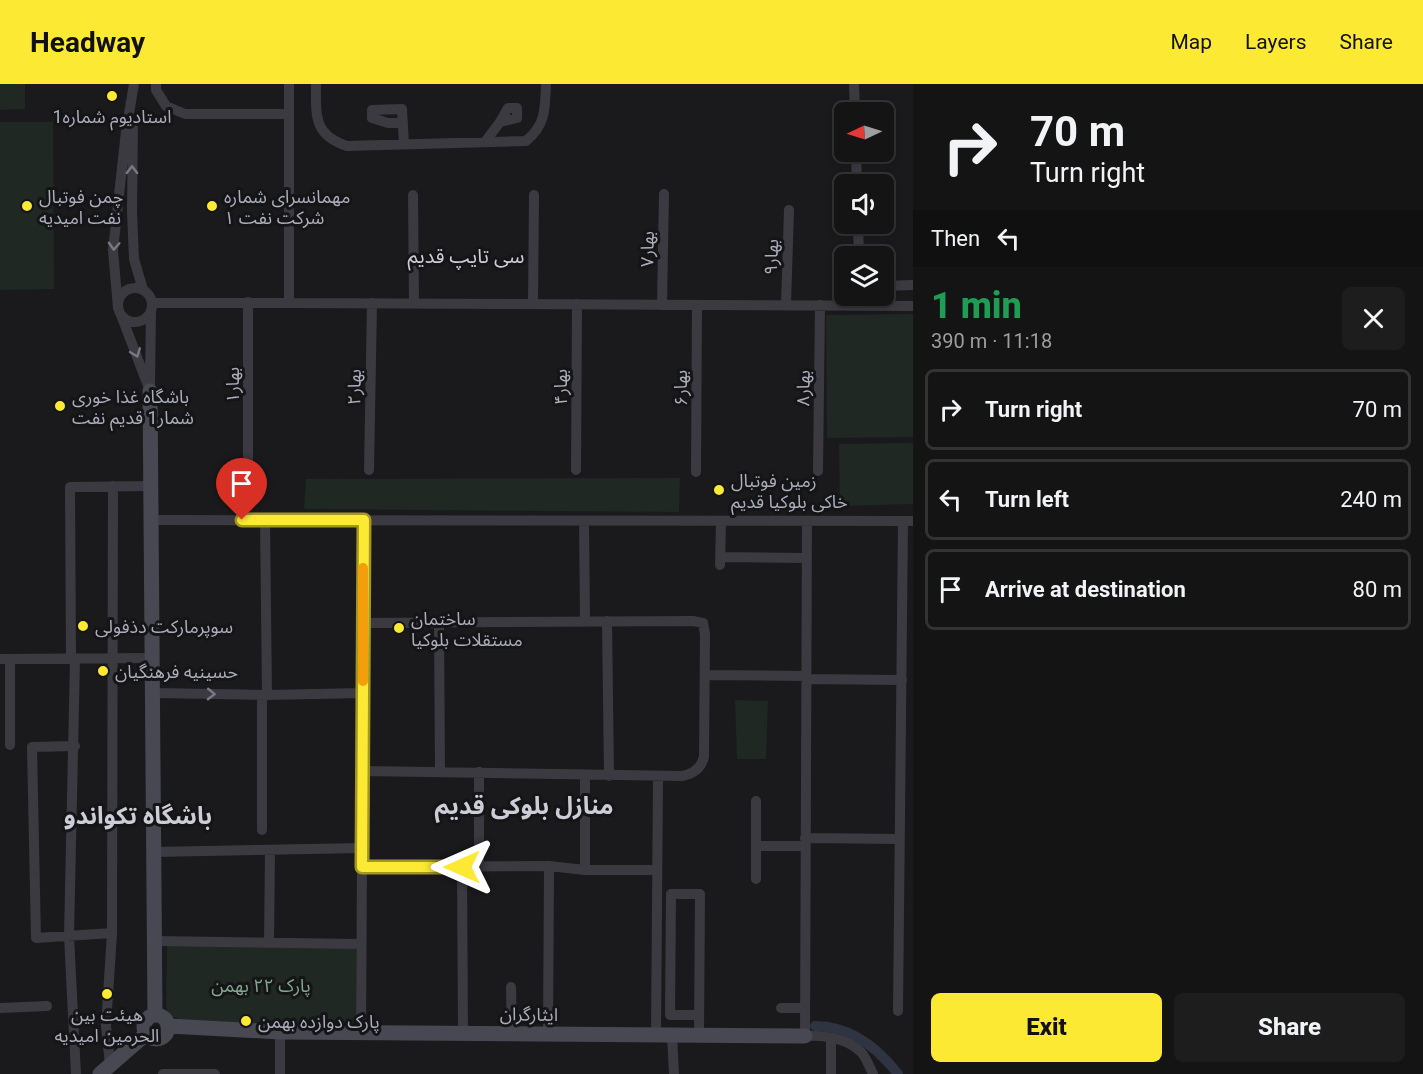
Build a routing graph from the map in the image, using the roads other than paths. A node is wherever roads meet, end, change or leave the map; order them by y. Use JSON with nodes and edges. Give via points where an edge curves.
{"nodes":[{"id":1,"x":134,"y":84,"type":"edge"},
{"id":2,"x":156,"y":84,"type":"edge"},
{"id":3,"x":289,"y":84,"type":"edge"},
{"id":4,"x":316,"y":84,"type":"edge"},
{"id":5,"x":546,"y":84,"type":"edge"},
{"id":6,"x":854,"y":84,"type":"edge"},
{"id":7,"x":855,"y":102,"type":"edge"},
{"id":8,"x":289,"y":114,"type":"junction"},
{"id":9,"x":500,"y":122,"type":"dead end"},
{"id":10,"x":403,"y":123,"type":"dead end"},
{"id":11,"x":485,"y":142,"type":"junction"},
{"id":12,"x":404,"y":144,"type":"junction"},
{"id":13,"x":664,"y":194,"type":"dead end"},
{"id":14,"x":413,"y":195,"type":"dead end"},
{"id":15,"x":534,"y":195,"type":"dead end"},
{"id":16,"x":789,"y":210,"type":"dead end"},
{"id":17,"x":912,"y":285,"type":"edge"},
{"id":18,"x":894,"y":286,"type":"edge"},
{"id":19,"x":143,"y":291,"type":"junction"},
{"id":20,"x":248,"y":302,"type":"junction"},
{"id":21,"x":289,"y":303,"type":"junction"},
{"id":22,"x":372,"y":303,"type":"junction"},
{"id":23,"x":414,"y":303,"type":"junction"},
{"id":24,"x":533,"y":304,"type":"junction"},
{"id":25,"x":577,"y":304,"type":"junction"},
{"id":26,"x":662,"y":305,"type":"junction"},
{"id":27,"x":697,"y":305,"type":"junction"},
{"id":28,"x":786,"y":305,"type":"junction"},
{"id":29,"x":820,"y":305,"type":"junction"},
{"id":30,"x":151,"y":306,"type":"junction"},
{"id":31,"x":913,"y":306,"type":"edge"},
{"id":32,"x":119,"y":312,"type":"junction"},
{"id":33,"x":150,"y":391,"type":"junction"},
{"id":34,"x":248,"y":467,"type":"dead end"},
{"id":35,"x":369,"y":470,"type":"dead end"},
{"id":36,"x":576,"y":470,"type":"dead end"},
{"id":37,"x":818,"y":471,"type":"dead end"},
{"id":38,"x":696,"y":472,"type":"dead end"},
{"id":39,"x":113,"y":486,"type":"junction"},
{"id":40,"x":151,"y":486,"type":"junction"},
{"id":41,"x":151,"y":520,"type":"junction"},
{"id":42,"x":265,"y":520,"type":"junction"},
{"id":43,"x":364,"y":520,"type":"junction"},
{"id":44,"x":584,"y":520,"type":"junction"},
{"id":45,"x":721,"y":521,"type":"junction"},
{"id":46,"x":807,"y":521,"type":"junction"},
{"id":47,"x":908,"y":521,"type":"edge"},
{"id":48,"x":806,"y":558,"type":"junction"},
{"id":49,"x":585,"y":620,"type":"junction"},
{"id":50,"x":439,"y":621,"type":"junction"},
{"id":51,"x":607,"y":621,"type":"junction"},
{"id":52,"x":363,"y":622,"type":"junction"},
{"id":53,"x":153,"y":658,"type":"junction"},
{"id":54,"x":5,"y":659,"type":"edge"},
{"id":55,"x":73,"y":659,"type":"junction"},
{"id":56,"x":113,"y":659,"type":"junction"},
{"id":57,"x":705,"y":675,"type":"junction"},
{"id":58,"x":806,"y":677,"type":"junction"},
{"id":59,"x":902,"y":681,"type":"junction"},
{"id":60,"x":153,"y":693,"type":"junction"},
{"id":61,"x":363,"y":693,"type":"junction"},
{"id":62,"x":264,"y":695,"type":"junction"},
{"id":63,"x":907,"y":699,"type":"edge"},
{"id":64,"x":10,"y":745,"type":"dead end"},
{"id":65,"x":75,"y":746,"type":"junction"},
{"id":66,"x":362,"y":771,"type":"junction"},
{"id":67,"x":440,"y":772,"type":"junction"},
{"id":68,"x":478,"y":772,"type":"junction"},
{"id":69,"x":585,"y":776,"type":"junction"},
{"id":70,"x":609,"y":776,"type":"junction"},
{"id":71,"x":658,"y":777,"type":"junction"},
{"id":72,"x":756,"y":801,"type":"dead end"},
{"id":73,"x":262,"y":830,"type":"dead end"},
{"id":74,"x":900,"y":840,"type":"junction"},
{"id":75,"x":805,"y":842,"type":"junction"},
{"id":76,"x":756,"y":846,"type":"junction"},
{"id":77,"x":362,"y":848,"type":"junction"},
{"id":78,"x":270,"y":850,"type":"junction"},
{"id":79,"x":154,"y":852,"type":"junction"},
{"id":80,"x":549,"y":866,"type":"junction"},
{"id":81,"x":362,"y":867,"type":"junction"},
{"id":82,"x":462,"y":867,"type":"junction"},
{"id":83,"x":479,"y":867,"type":"junction"},
{"id":84,"x":585,"y":870,"type":"junction"},
{"id":85,"x":657,"y":870,"type":"junction"},
{"id":86,"x":756,"y":879,"type":"dead end"},
{"id":87,"x":112,"y":933,"type":"junction"},
{"id":88,"x":69,"y":936,"type":"junction"},
{"id":89,"x":155,"y":941,"type":"junction"},
{"id":90,"x":269,"y":943,"type":"junction"},
{"id":91,"x":362,"y":944,"type":"junction"},
{"id":92,"x":511,"y":987,"type":"dead end"},
{"id":93,"x":47,"y":1006,"type":"dead end"},
{"id":94,"x":0,"y":1008,"type":"edge"},
{"id":95,"x":781,"y":1008,"type":"dead end"},
{"id":96,"x":805,"y":1008,"type":"junction"},
{"id":97,"x":898,"y":1011,"type":"dead end"},
{"id":98,"x":155,"y":1014,"type":"junction"},
{"id":99,"x":699,"y":1015,"type":"junction"},
{"id":100,"x":169,"y":1026,"type":"junction"},
{"id":101,"x":280,"y":1032,"type":"junction"},
{"id":102,"x":361,"y":1032,"type":"junction"},
{"id":103,"x":464,"y":1033,"type":"junction"},
{"id":104,"x":146,"y":1034,"type":"junction"},
{"id":105,"x":512,"y":1034,"type":"junction"},
{"id":106,"x":548,"y":1034,"type":"junction"},
{"id":107,"x":656,"y":1035,"type":"junction"},
{"id":108,"x":672,"y":1035,"type":"junction"},
{"id":109,"x":699,"y":1035,"type":"junction"},
{"id":110,"x":805,"y":1036,"type":"junction"},
{"id":111,"x":831,"y":1038,"type":"junction"},
{"id":112,"x":105,"y":1070,"type":"edge"},
{"id":113,"x":76,"y":1074,"type":"edge"},
{"id":114,"x":163,"y":1074,"type":"edge"},
{"id":115,"x":212,"y":1074,"type":"edge"},
{"id":116,"x":280,"y":1074,"type":"edge"},
{"id":117,"x":674,"y":1074,"type":"edge"},
{"id":118,"x":831,"y":1074,"type":"edge"},
{"id":119,"x":873,"y":1074,"type":"edge"}],
"edges":[{"from":19,"to":1,"type":"street","one_way":true,"via":[[134,259]]},
{"from":1,"to":32,"type":"street","one_way":true,"via":[[113,250]]},
{"from":2,"to":8,"type":"street","via":[[166,106],[185,114]]},
{"from":3,"to":8,"type":"street"},
{"from":4,"to":12,"type":"street","via":[[318,125],[327,136],[347,146]]},
{"from":5,"to":11,"type":"street","via":[[545,115],[531,137],[526,141]]},
{"from":6,"to":7,"type":"street"},
{"from":8,"to":21,"type":"street"},
{"from":9,"to":11,"type":"street"},
{"from":10,"to":12,"type":"street"},
{"from":11,"to":12,"type":"street"},
{"from":13,"to":26,"type":"street","name":"بهار۷"},
{"from":14,"to":23,"type":"street"},
{"from":15,"to":24,"type":"street"},
{"from":16,"to":28,"type":"street","name":"بهار۹"},
{"from":17,"to":18,"type":"street"},
{"from":19,"to":30,"type":"street"},
{"from":19,"to":32,"type":"street","via":[[136,288],[122,294]]},
{"from":20,"to":21,"type":"street"},
{"from":20,"to":30,"type":"street"},
{"from":20,"to":34,"type":"street","name":"بهار۱"},
{"from":21,"to":22,"type":"street"},
{"from":22,"to":23,"type":"street"},
{"from":22,"to":35,"type":"street","name":"بهار۲"},
{"from":23,"to":24,"type":"street"},
{"from":24,"to":25,"type":"street"},
{"from":25,"to":26,"type":"street"},
{"from":25,"to":36,"type":"street","name":"بهار۴"},
{"from":26,"to":27,"type":"street"},
{"from":27,"to":28,"type":"street"},
{"from":27,"to":38,"type":"street","name":"بهار۶"},
{"from":28,"to":29,"type":"street"},
{"from":29,"to":31,"type":"street"},
{"from":29,"to":37,"type":"street","name":"بهار۸"},
{"from":30,"to":32,"type":"street","via":[[141,321],[126,320]]},
{"from":30,"to":33,"type":"street"},
{"from":32,"to":33,"type":"street","one_way":true},
{"from":33,"to":40,"type":"street"},
{"from":39,"to":40,"type":"street"},
{"from":39,"to":55,"type":"street","via":[[70,487]]},
{"from":39,"to":56,"type":"street"},
{"from":40,"to":41,"type":"street"},
{"from":41,"to":42,"type":"street"},
{"from":41,"to":53,"type":"street"},
{"from":42,"to":43,"type":"street"},
{"from":42,"to":62,"type":"street"},
{"from":43,"to":44,"type":"street"},
{"from":43,"to":52,"type":"street"},
{"from":44,"to":45,"type":"street"},
{"from":44,"to":49,"type":"street"},
{"from":45,"to":46,"type":"street"},
{"from":45,"to":48,"type":"street","via":[[721,561]]},
{"from":46,"to":47,"type":"street"},
{"from":46,"to":48,"type":"street"},
{"from":47,"to":59,"type":"street"},
{"from":48,"to":58,"type":"street"},
{"from":49,"to":50,"type":"street"},
{"from":49,"to":51,"type":"street"},
{"from":50,"to":52,"type":"street"},
{"from":50,"to":67,"type":"street"},
{"from":51,"to":57,"type":"street","via":[[703,623]]},
{"from":51,"to":70,"type":"street"},
{"from":52,"to":61,"type":"street"},
{"from":53,"to":56,"type":"street"},
{"from":53,"to":60,"type":"street"},
{"from":54,"to":55,"type":"street"},
{"from":54,"to":64,"type":"street"},
{"from":55,"to":56,"type":"street"},
{"from":55,"to":65,"type":"street"},
{"from":56,"to":87,"type":"street"},
{"from":57,"to":58,"type":"street"},
{"from":57,"to":71,"type":"street","via":[[703,763],[690,774]]},
{"from":58,"to":59,"type":"street"},
{"from":58,"to":75,"type":"street"},
{"from":59,"to":63,"type":"street"},
{"from":60,"to":62,"type":"street","one_way":true},
{"from":60,"to":79,"type":"street"},
{"from":61,"to":62,"type":"street"},
{"from":61,"to":66,"type":"street"},
{"from":62,"to":73,"type":"street"},
{"from":63,"to":74,"type":"street"},
{"from":65,"to":88,"type":"street"},
{"from":65,"to":88,"type":"street","via":[[32,747],[36,938]]},
{"from":66,"to":67,"type":"street"},
{"from":66,"to":77,"type":"street"},
{"from":67,"to":68,"type":"street"},
{"from":68,"to":69,"type":"street"},
{"from":68,"to":83,"type":"street"},
{"from":69,"to":70,"type":"street"},
{"from":69,"to":84,"type":"street"},
{"from":70,"to":71,"type":"street"},
{"from":71,"to":85,"type":"street"},
{"from":72,"to":76,"type":"street"},
{"from":74,"to":75,"type":"street"},
{"from":74,"to":97,"type":"street"},
{"from":75,"to":76,"type":"street"},
{"from":75,"to":96,"type":"street"},
{"from":76,"to":86,"type":"street"},
{"from":77,"to":78,"type":"street"},
{"from":77,"to":81,"type":"street"},
{"from":78,"to":79,"type":"street"},
{"from":78,"to":90,"type":"street"},
{"from":79,"to":89,"type":"street"},
{"from":80,"to":83,"type":"street"},
{"from":80,"to":84,"type":"street"},
{"from":80,"to":106,"type":"street"},
{"from":81,"to":82,"type":"street"},
{"from":81,"to":91,"type":"street"},
{"from":82,"to":83,"type":"street"},
{"from":82,"to":103,"type":"street"},
{"from":84,"to":85,"type":"street"},
{"from":85,"to":107,"type":"street"},
{"from":87,"to":88,"type":"street"},
{"from":87,"to":112,"type":"street"},
{"from":88,"to":113,"type":"street"},
{"from":89,"to":90,"type":"street"},
{"from":89,"to":98,"type":"street"},
{"from":90,"to":91,"type":"street"},
{"from":91,"to":102,"type":"street"},
{"from":92,"to":105,"type":"street"},
{"from":93,"to":94,"type":"street"},
{"from":95,"to":96,"type":"street"},
{"from":96,"to":110,"type":"street"},
{"from":98,"to":100,"type":"street","via":[[163,1016]]},
{"from":98,"to":104,"type":"street","via":[[146,1020]]},
{"from":99,"to":99,"type":"street","via":[[700,894],[671,894],[670,1015]]},
{"from":99,"to":109,"type":"street"},
{"from":100,"to":101,"type":"street","name":"ایثارگران"},
{"from":100,"to":104,"type":"street","via":[[158,1039]]},
{"from":101,"to":102,"type":"street","name":"ایثارگران"},
{"from":101,"to":116,"type":"street"},
{"from":102,"to":103,"type":"street","name":"ایثارگران"},
{"from":103,"to":105,"type":"street","name":"ایثارگران"},
{"from":104,"to":112,"type":"street"},
{"from":105,"to":106,"type":"street","name":"ایثارگران"},
{"from":106,"to":107,"type":"street","name":"ایثارگران"},
{"from":107,"to":108,"type":"street","name":"ایثارگران"},
{"from":108,"to":109,"type":"street","name":"ایثارگران"},
{"from":108,"to":117,"type":"street"},
{"from":109,"to":110,"type":"street","name":"ایثارگران"},
{"from":110,"to":111,"type":"street","name":"ایثارگران"},
{"from":111,"to":118,"type":"street"},
{"from":111,"to":119,"type":"street","name":"ایثارگران","via":[[861,1052]]},
{"from":114,"to":115,"type":"street"}]}
